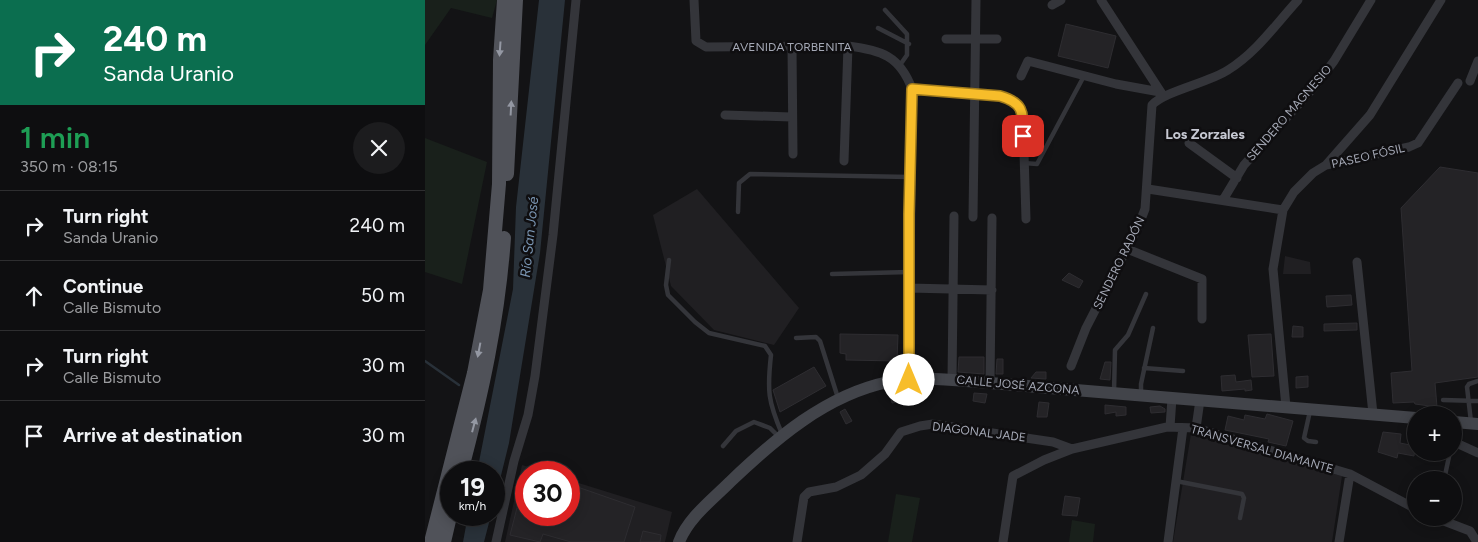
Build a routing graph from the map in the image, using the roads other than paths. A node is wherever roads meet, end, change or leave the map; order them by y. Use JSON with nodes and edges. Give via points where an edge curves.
{"nodes":[{"id":1,"x":504,"y":0,"type":"edge"},
{"id":2,"x":516,"y":0,"type":"edge"},
{"id":3,"x":576,"y":0,"type":"edge"},
{"id":4,"x":694,"y":0,"type":"edge"},
{"id":5,"x":976,"y":0,"type":"edge"},
{"id":6,"x":1061,"y":0,"type":"edge"},
{"id":7,"x":1101,"y":0,"type":"edge"},
{"id":8,"x":1298,"y":0,"type":"edge"},
{"id":9,"x":1371,"y":0,"type":"edge"},
{"id":10,"x":1441,"y":0,"type":"edge"},
{"id":11,"x":1051,"y":5,"type":"dead end"},
{"id":12,"x":885,"y":10,"type":"dead end"},
{"id":13,"x":878,"y":28,"type":"dead end"},
{"id":14,"x":975,"y":38,"type":"junction"},
{"id":15,"x":997,"y":38,"type":"dead end"},
{"id":16,"x":946,"y":39,"type":"dead end"},
{"id":17,"x":909,"y":44,"type":"junction"},
{"id":18,"x":848,"y":46,"type":"junction"},
{"id":19,"x":792,"y":47,"type":"junction"},
{"id":20,"x":1478,"y":61,"type":"edge"},
{"id":21,"x":900,"y":65,"type":"junction"},
{"id":22,"x":1021,"y":76,"type":"dead end"},
{"id":23,"x":1085,"y":76,"type":"junction"},
{"id":24,"x":1470,"y":81,"type":"dead end"},
{"id":25,"x":1458,"y":83,"type":"dead end"},
{"id":26,"x":912,"y":89,"type":"junction"},
{"id":27,"x":1162,"y":94,"type":"junction"},
{"id":28,"x":975,"y":95,"type":"junction"},
{"id":29,"x":725,"y":116,"type":"dead end"},
{"id":30,"x":791,"y":117,"type":"junction"},
{"id":31,"x":1189,"y":143,"type":"dead end"},
{"id":32,"x":793,"y":154,"type":"dead end"},
{"id":33,"x":844,"y":161,"type":"dead end"},
{"id":34,"x":1023,"y":162,"type":"junction"},
{"id":35,"x":1327,"y":165,"type":"junction"},
{"id":36,"x":910,"y":177,"type":"junction"},
{"id":37,"x":1237,"y":178,"type":"junction"},
{"id":38,"x":1148,"y":189,"type":"junction"},
{"id":39,"x":1223,"y":200,"type":"junction"},
{"id":40,"x":1283,"y":210,"type":"junction"},
{"id":41,"x":738,"y":212,"type":"dead end"},
{"id":42,"x":954,"y":216,"type":"dead end"},
{"id":43,"x":973,"y":217,"type":"dead end"},
{"id":44,"x":992,"y":218,"type":"dead end"},
{"id":45,"x":1026,"y":219,"type":"dead end"},
{"id":46,"x":1127,"y":249,"type":"junction"},
{"id":47,"x":669,"y":260,"type":"dead end"},
{"id":48,"x":1357,"y":262,"type":"dead end"},
{"id":49,"x":909,"y":272,"type":"junction"},
{"id":50,"x":832,"y":274,"type":"dead end"},
{"id":51,"x":909,"y":288,"type":"junction"},
{"id":52,"x":953,"y":289,"type":"junction"},
{"id":53,"x":992,"y":290,"type":"junction"},
{"id":54,"x":1145,"y":294,"type":"dead end"},
{"id":55,"x":1202,"y":319,"type":"dead end"},
{"id":56,"x":1153,"y":328,"type":"dead end"},
{"id":57,"x":796,"y":338,"type":"dead end"},
{"id":58,"x":1071,"y":366,"type":"dead end"},
{"id":59,"x":1144,"y":368,"type":"junction"},
{"id":60,"x":1183,"y":371,"type":"dead end"},
{"id":61,"x":909,"y":380,"type":"junction"},
{"id":62,"x":952,"y":380,"type":"junction"},
{"id":63,"x":1478,"y":382,"type":"edge"},
{"id":64,"x":990,"y":383,"type":"junction"},
{"id":65,"x":1115,"y":393,"type":"junction"},
{"id":66,"x":1141,"y":395,"type":"junction"},
{"id":67,"x":1172,"y":398,"type":"junction"},
{"id":68,"x":839,"y":399,"type":"junction"},
{"id":69,"x":1200,"y":400,"type":"junction"},
{"id":70,"x":1443,"y":400,"type":"dead end"},
{"id":71,"x":1469,"y":400,"type":"junction"},
{"id":72,"x":1478,"y":401,"type":"edge"},
{"id":73,"x":1286,"y":407,"type":"junction"},
{"id":74,"x":1310,"y":409,"type":"junction"},
{"id":75,"x":1373,"y":414,"type":"junction"},
{"id":76,"x":1407,"y":417,"type":"edge"},
{"id":77,"x":1462,"y":422,"type":"edge"},
{"id":78,"x":1475,"y":423,"type":"edge"},
{"id":79,"x":1170,"y":427,"type":"junction"},
{"id":80,"x":1183,"y":428,"type":"junction"},
{"id":81,"x":1197,"y":428,"type":"junction"},
{"id":82,"x":782,"y":436,"type":"junction"},
{"id":83,"x":1316,"y":442,"type":"dead end"},
{"id":84,"x":723,"y":446,"type":"dead end"},
{"id":85,"x":1462,"y":446,"type":"edge"},
{"id":86,"x":1072,"y":450,"type":"junction"},
{"id":87,"x":1478,"y":453,"type":"edge"},
{"id":88,"x":464,"y":461,"type":"edge"},
{"id":89,"x":1350,"y":474,"type":"junction"},
{"id":90,"x":1176,"y":481,"type":"junction"},
{"id":91,"x":1407,"y":504,"type":"edge"},
{"id":92,"x":1240,"y":518,"type":"dead end"},
{"id":93,"x":444,"y":526,"type":"edge"},
{"id":94,"x":1457,"y":526,"type":"edge"},
{"id":95,"x":438,"y":540,"type":"edge"},
{"id":96,"x":496,"y":542,"type":"edge"},
{"id":97,"x":679,"y":542,"type":"edge"},
{"id":98,"x":797,"y":542,"type":"edge"},
{"id":99,"x":1003,"y":542,"type":"edge"},
{"id":100,"x":1168,"y":542,"type":"edge"},
{"id":101,"x":1339,"y":542,"type":"edge"},
{"id":102,"x":1477,"y":542,"type":"edge"}],
"edges":[{"from":1,"to":95,"type":"main road","one_way":true,"via":[[499,184],[490,290]]},
{"from":88,"to":2,"type":"main road","one_way":true,"via":[[485,381],[500,292]]},
{"from":3,"to":96,"type":"street","via":[[553,235],[535,376]]},
{"from":4,"to":19,"type":"street","name":"AVENIDA TORBENITA","via":[[696,41],[700,45],[707,48]]},
{"from":5,"to":14,"type":"street"},
{"from":6,"to":11,"type":"street"},
{"from":7,"to":27,"type":"street"},
{"from":8,"to":27,"type":"street","via":[[1235,66],[1207,82]]},
{"from":9,"to":37,"type":"street","name":"SENDERO MAGNESIO","via":[[1334,62],[1244,165]]},
{"from":10,"to":35,"type":"street","via":[[1370,116]]},
{"from":12,"to":17,"type":"lane","via":[[907,34]]},
{"from":13,"to":17,"type":"lane"},
{"from":14,"to":15,"type":"street"},
{"from":14,"to":16,"type":"street"},
{"from":14,"to":28,"type":"street"},
{"from":17,"to":21,"type":"lane"},
{"from":18,"to":19,"type":"street","name":"AVENIDA TORBENITA"},
{"from":18,"to":21,"type":"street","name":"AVENIDA TORBENITA","via":[[868,48],[890,56]]},
{"from":18,"to":33,"type":"street"},
{"from":19,"to":30,"type":"street"},
{"from":20,"to":24,"type":"street"},
{"from":21,"to":26,"type":"street"},
{"from":22,"to":23,"type":"street","via":[[1027,61]]},
{"from":23,"to":27,"type":"street"},
{"from":23,"to":34,"type":"lane","via":[[1037,164]]},
{"from":25,"to":35,"type":"street","name":"PASEO FÓSIL","via":[[1418,143]]},
{"from":26,"to":28,"type":"street"},
{"from":26,"to":36,"type":"street"},
{"from":27,"to":38,"type":"street","name":"SENDERO RADÓN","via":[[1152,105]]},
{"from":28,"to":34,"type":"street","via":[[1000,96],[1013,100],[1019,106],[1023,120]]},
{"from":28,"to":43,"type":"street"},
{"from":29,"to":30,"type":"street"},
{"from":30,"to":32,"type":"street"},
{"from":31,"to":37,"type":"street"},
{"from":34,"to":45,"type":"street"},
{"from":35,"to":40,"type":"street","name":"PASEO FÓSIL","via":[[1313,172],[1294,192]]},
{"from":36,"to":41,"type":"lane","via":[[750,174],[739,183]]},
{"from":36,"to":49,"type":"street"},
{"from":37,"to":39,"type":"street","name":"SENDERO MAGNESIO"},
{"from":38,"to":39,"type":"street"},
{"from":38,"to":46,"type":"street","name":"SENDERO RADÓN","via":[[1145,209]]},
{"from":39,"to":40,"type":"street"},
{"from":40,"to":73,"type":"street","name":"PASEO FÓSIL","via":[[1273,269]]},
{"from":42,"to":52,"type":"street"},
{"from":44,"to":53,"type":"street"},
{"from":46,"to":55,"type":"street","via":[[1203,279]]},
{"from":46,"to":58,"type":"street","name":"SENDERO RADÓN","via":[[1086,328]]},
{"from":47,"to":82,"type":"lane","via":[[666,277],[669,295],[695,322],[709,333],[765,346],[771,355],[768,388]]},
{"from":48,"to":75,"type":"street"},
{"from":49,"to":50,"type":"lane"},
{"from":49,"to":51,"type":"street"},
{"from":51,"to":52,"type":"street"},
{"from":51,"to":61,"type":"street"},
{"from":52,"to":53,"type":"street"},
{"from":52,"to":62,"type":"street"},
{"from":53,"to":64,"type":"street"},
{"from":54,"to":65,"type":"lane","via":[[1129,336],[1115,350]]},
{"from":56,"to":59,"type":"lane"},
{"from":57,"to":68,"type":"lane","via":[[816,337],[820,341]]},
{"from":59,"to":60,"type":"lane"},
{"from":59,"to":66,"type":"lane"},
{"from":61,"to":62,"type":"main road","name":"CALLE JOSÉ AZCONA"},
{"from":61,"to":68,"type":"main road","name":"CALLE JOSÉ AZCONA","via":[[888,382]]},
{"from":62,"to":64,"type":"main road","name":"CALLE JOSÉ AZCONA"},
{"from":63,"to":71,"type":"lane","via":[[1467,387]]},
{"from":64,"to":65,"type":"main road","name":"CALLE JOSÉ AZCONA"},
{"from":65,"to":66,"type":"main road","name":"CALLE JOSÉ AZCONA"},
{"from":66,"to":67,"type":"main road","name":"CALLE JOSÉ AZCONA"},
{"from":67,"to":69,"type":"main road","name":"CALLE JOSÉ AZCONA"},
{"from":67,"to":79,"type":"street"},
{"from":68,"to":82,"type":"main road","name":"CALLE JOSÉ AZCONA","via":[[814,412]]},
{"from":69,"to":73,"type":"main road","name":"CALLE JOSÉ AZCONA"},
{"from":69,"to":81,"type":"street"},
{"from":70,"to":71,"type":"lane"},
{"from":71,"to":72,"type":"lane"},
{"from":71,"to":78,"type":"lane"},
{"from":73,"to":74,"type":"main road","name":"CALLE JOSÉ AZCONA"},
{"from":74,"to":75,"type":"main road","name":"CALLE JOSÉ AZCONA"},
{"from":74,"to":83,"type":"lane","via":[[1304,438]]},
{"from":75,"to":76,"type":"main road","name":"CALLE JOSÉ AZCONA"},
{"from":77,"to":78,"type":"main road"},
{"from":79,"to":80,"type":"street","name":"TRANSVERSAL DIAMANTE"},
{"from":79,"to":86,"type":"street","name":"TRANSVERSAL DIAMANTE"},
{"from":80,"to":81,"type":"street","name":"TRANSVERSAL DIAMANTE"},
{"from":80,"to":90,"type":"street"},
{"from":81,"to":89,"type":"street","name":"TRANSVERSAL DIAMANTE"},
{"from":82,"to":84,"type":"lane","via":[[754,422],[736,431]]},
{"from":82,"to":97,"type":"main road","name":"CALLE JOSÉ AZCONA","via":[[690,522]]},
{"from":85,"to":87,"type":"street"},
{"from":86,"to":98,"type":"street","name":"DIAGONAL JADE","via":[[1053,442],[933,424],[907,429],[861,475],[837,487],[809,492],[804,497]]},
{"from":86,"to":99,"type":"street","name":"TRANSVERSAL DIAMANTE","via":[[1013,476]]},
{"from":89,"to":91,"type":"street","name":"TRANSVERSAL DIAMANTE"},
{"from":89,"to":101,"type":"street"},
{"from":90,"to":92,"type":"lane","via":[[1242,494]]},
{"from":90,"to":100,"type":"street"},
{"from":93,"to":95,"type":"main road"},
{"from":94,"to":102,"type":"street","via":[[1470,531]]}]}
